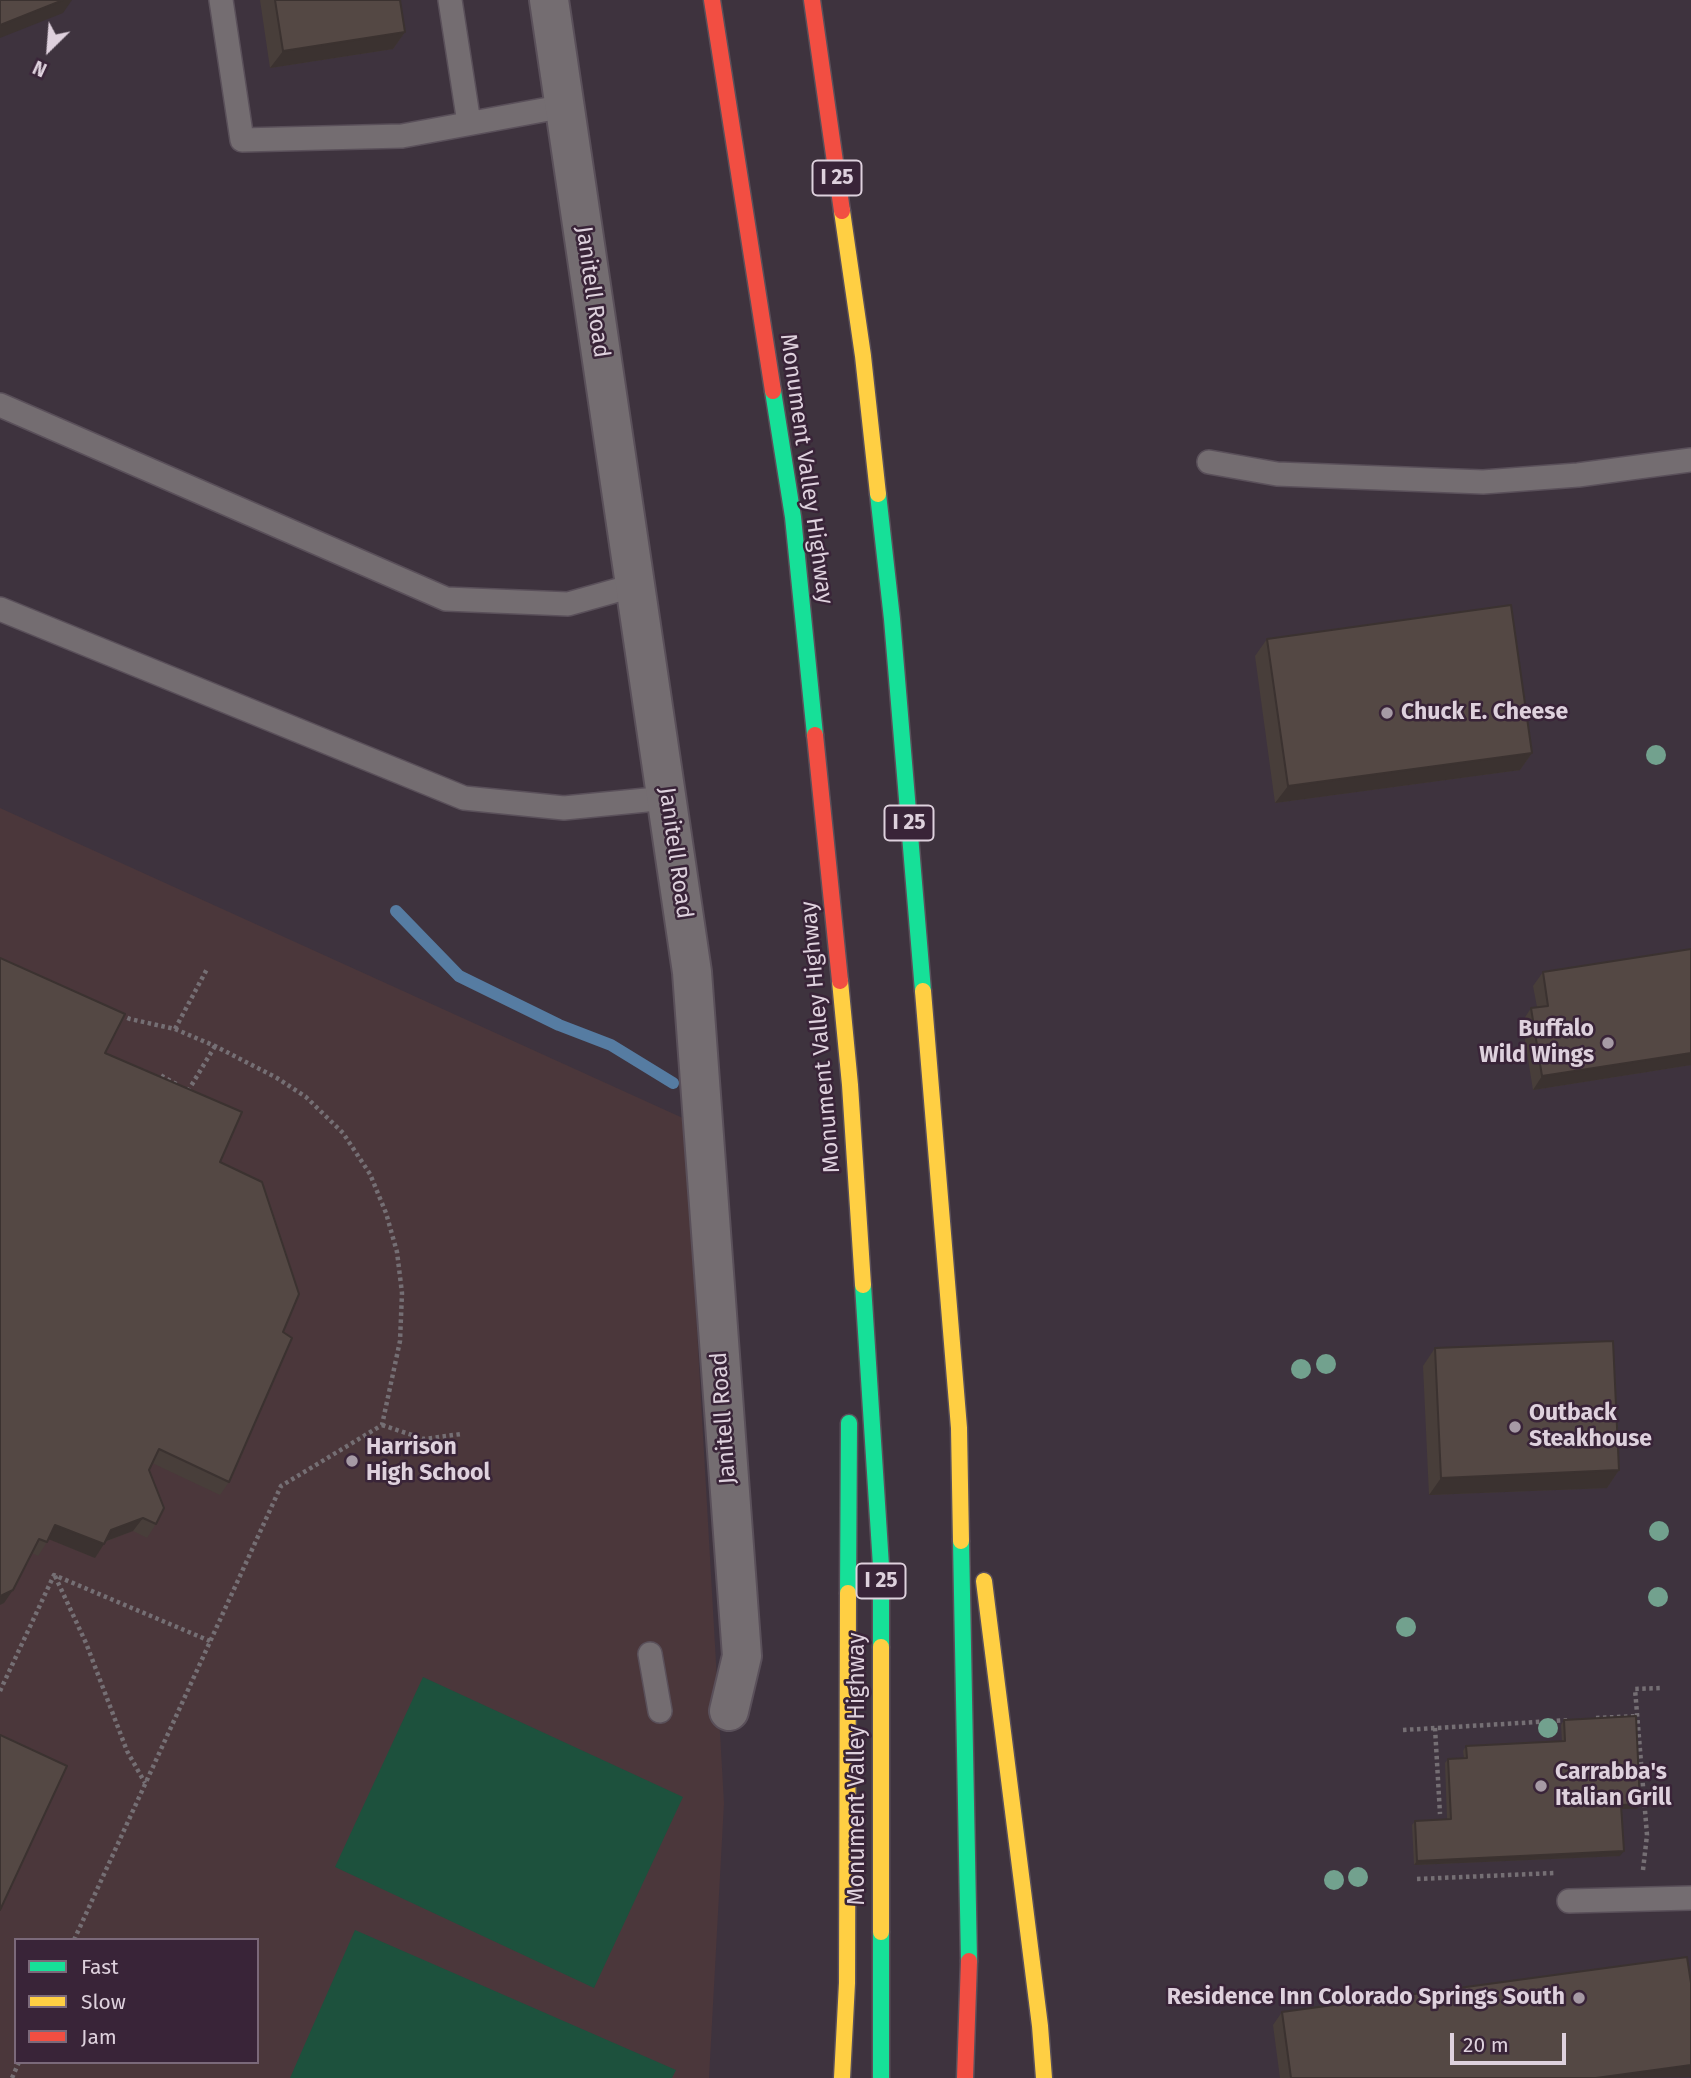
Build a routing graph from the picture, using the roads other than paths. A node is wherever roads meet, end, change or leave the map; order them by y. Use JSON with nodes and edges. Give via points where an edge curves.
{"nodes":[{"id":1,"x":221,"y":0,"type":"edge"},
{"id":2,"x":450,"y":0,"type":"edge"},
{"id":3,"x":550,"y":0,"type":"edge"},
{"id":4,"x":712,"y":0,"type":"edge"},
{"id":5,"x":812,"y":0,"type":"edge"},
{"id":6,"x":565,"y":106,"type":"junction"},
{"id":7,"x":468,"y":123,"type":"junction"},
{"id":8,"x":0,"y":405,"type":"edge"},
{"id":9,"x":1691,"y":460,"type":"edge"},
{"id":10,"x":1209,"y":462,"type":"dead end"},
{"id":11,"x":636,"y":585,"type":"junction"},
{"id":12,"x":0,"y":609,"type":"edge"},
{"id":13,"x":667,"y":799,"type":"junction"},
{"id":14,"x":850,"y":1085,"type":"junction"},
{"id":15,"x":948,"y":1291,"type":"junction"},
{"id":16,"x":849,"y":1323,"type":"dead end"},
{"id":17,"x":849,"y":1407,"type":"dead end"},
{"id":18,"x":978,"y":1527,"type":"dead end"},
{"id":19,"x":983,"y":1568,"type":"dead end"},
{"id":20,"x":650,"y":1654,"type":"dead end"},
{"id":21,"x":660,"y":1711,"type":"dead end"},
{"id":22,"x":729,"y":1711,"type":"dead end"},
{"id":23,"x":1691,"y":1898,"type":"edge"},
{"id":24,"x":1569,"y":1901,"type":"dead end"},
{"id":25,"x":842,"y":2078,"type":"edge"},
{"id":26,"x":881,"y":2078,"type":"edge"},
{"id":27,"x":965,"y":2078,"type":"edge"},
{"id":28,"x":1044,"y":2078,"type":"edge"}],
"edges":[{"from":1,"to":7,"type":"lane","via":[[242,140],[402,136]]},
{"from":2,"to":7,"type":"lane"},
{"from":3,"to":6,"type":"street","name":"Janitell Road"},
{"from":4,"to":14,"type":"highway","name":"Monument Valley Highway","number":"I 25","via":[[793,517]]},
{"from":5,"to":15,"type":"highway","number":"I 25","via":[[863,356],[892,619]]},
{"from":6,"to":7,"type":"lane"},
{"from":6,"to":11,"type":"street","name":"Janitell Road"},
{"from":8,"to":11,"type":"lane","via":[[446,599],[568,604]]},
{"from":9,"to":10,"type":"lane","via":[[1483,482],[1278,474]]},
{"from":11,"to":13,"type":"street","name":"Janitell Road"},
{"from":12,"to":13,"type":"lane","via":[[464,798],[564,807]]},
{"from":13,"to":22,"type":"street","name":"Janitell Road","via":[[692,972],[742,1656]]},
{"from":14,"to":16,"type":"highway"},
{"from":14,"to":26,"type":"highway","name":"Monument Valley Highway","number":"I 25","via":[[881,1566]]},
{"from":15,"to":18,"type":"highway"},
{"from":15,"to":27,"type":"highway","number":"I 25","via":[[960,1470],[970,1942]]},
{"from":17,"to":25,"type":"highway","via":[[847,1983]]},
{"from":19,"to":28,"type":"highway"},
{"from":20,"to":21,"type":"lane"},
{"from":23,"to":24,"type":"lane"}]}
